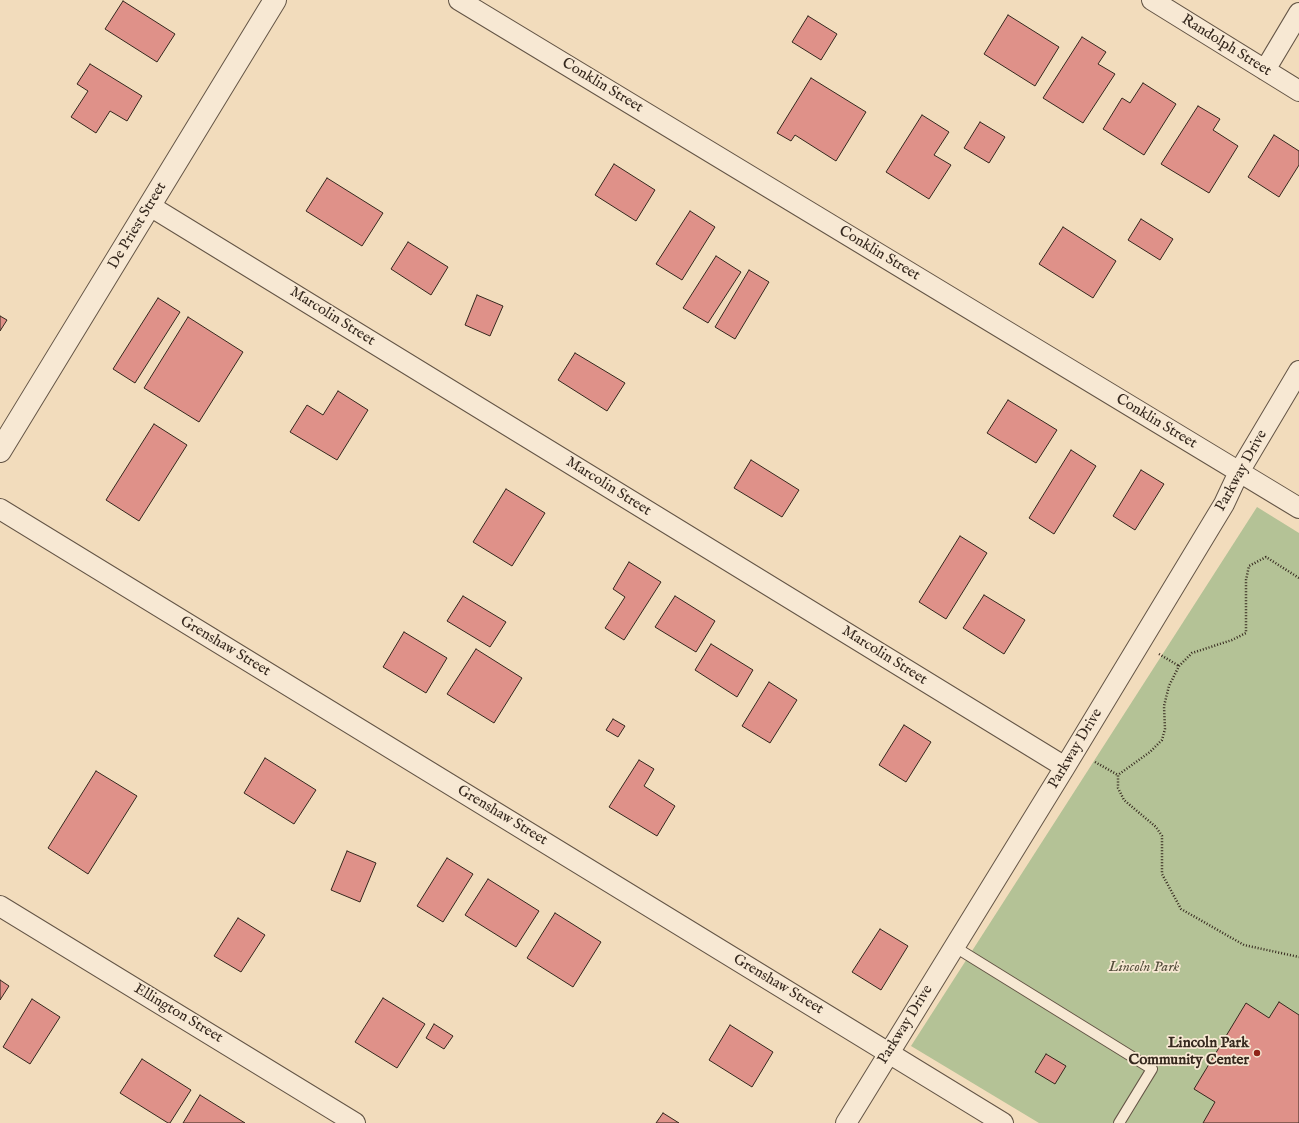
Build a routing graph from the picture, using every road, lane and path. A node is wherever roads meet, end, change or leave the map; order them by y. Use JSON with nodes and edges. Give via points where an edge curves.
{"nodes":[{"id":1,"x":275,"y":0,"type":"edge"},
{"id":2,"x":459,"y":0,"type":"edge"},
{"id":3,"x":1152,"y":0,"type":"edge"},
{"id":4,"x":1299,"y":13,"type":"edge"},
{"id":5,"x":1265,"y":70,"type":"junction"},
{"id":6,"x":1299,"y":91,"type":"edge"},
{"id":7,"x":150,"y":206,"type":"junction"},
{"id":8,"x":1299,"y":371,"type":"edge"},
{"id":9,"x":0,"y":452,"type":"edge"},
{"id":10,"x":1239,"y":472,"type":"junction"},
{"id":11,"x":1299,"y":508,"type":"edge"},
{"id":12,"x":0,"y":510,"type":"edge"},
{"id":13,"x":1299,"y":578,"type":"edge"},
{"id":14,"x":1075,"y":750,"type":"junction"},
{"id":15,"x":1065,"y":768,"type":"junction"},
{"id":16,"x":1118,"y":775,"type":"junction"},
{"id":17,"x":0,"y":906,"type":"edge"},
{"id":18,"x":955,"y":947,"type":"junction"},
{"id":19,"x":1299,"y":957,"type":"edge"},
{"id":20,"x":889,"y":1053,"type":"junction"},
{"id":21,"x":355,"y":1123,"type":"edge"},
{"id":22,"x":846,"y":1123,"type":"edge"},
{"id":23,"x":1003,"y":1123,"type":"edge"},
{"id":24,"x":1119,"y":1123,"type":"edge"}],
"edges":[{"from":1,"to":7,"type":"street","name":"De Priest Street"},
{"from":2,"to":10,"type":"street","name":"Conklin Street"},
{"from":3,"to":5,"type":"street","name":"Randolph Street"},
{"from":4,"to":5,"type":"street"},
{"from":5,"to":6,"type":"street","name":"Randolph Street"},
{"from":7,"to":9,"type":"street","name":"De Priest Street"},
{"from":7,"to":15,"type":"street","name":"Marcolin Street"},
{"from":8,"to":10,"type":"street","name":"Parkway Drive"},
{"from":10,"to":11,"type":"street","name":"Conklin Street"},
{"from":10,"to":14,"type":"street","name":"Parkway Drive","via":[[1224,504]]},
{"from":12,"to":20,"type":"street","name":"Grenshaw Street"},
{"from":13,"to":16,"type":"path","via":[[1266,557],[1249,566],[1246,580],[1246,633],[1192,653],[1179,666],[1169,686],[1164,706],[1165,729],[1162,740]]},
{"from":14,"to":15,"type":"street","name":"Parkway Drive"},
{"from":14,"to":16,"type":"path"},
{"from":15,"to":18,"type":"street","name":"Parkway Drive"},
{"from":16,"to":19,"type":"path","via":[[1118,788],[1124,800],[1156,827],[1162,836],[1162,874],[1181,910],[1244,945]]},
{"from":17,"to":21,"type":"street","name":"Ellington Street"},
{"from":18,"to":20,"type":"street","name":"Parkway Drive"},
{"from":18,"to":24,"type":"lane","via":[[1152,1069]]},
{"from":20,"to":22,"type":"street","name":"Parkway Drive"},
{"from":20,"to":23,"type":"street","name":"Grenshaw Street"}]}
